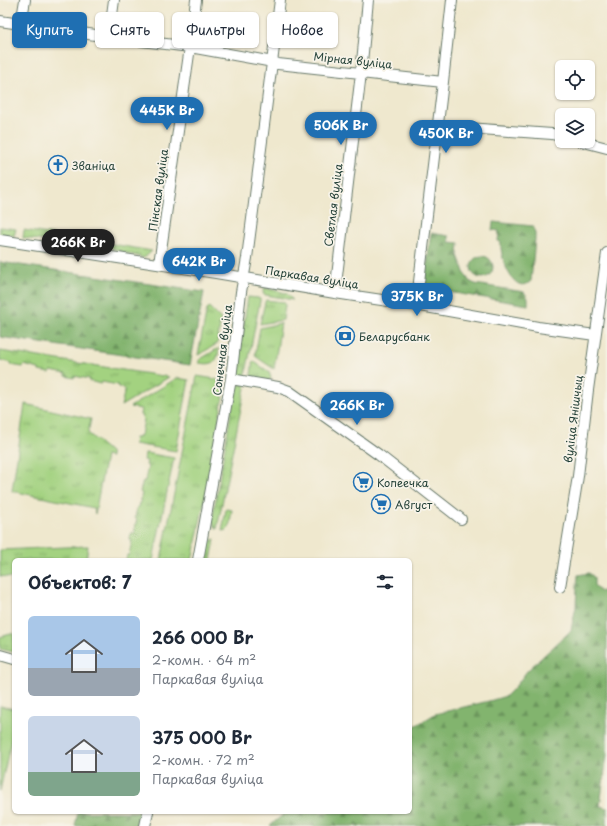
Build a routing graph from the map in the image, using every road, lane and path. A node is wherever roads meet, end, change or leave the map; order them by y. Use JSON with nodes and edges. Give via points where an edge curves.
{"nodes":[{"id":1,"x":25,"y":0,"type":"edge"},
{"id":2,"x":114,"y":0,"type":"edge"},
{"id":3,"x":196,"y":0,"type":"edge"},
{"id":4,"x":280,"y":0,"type":"edge"},
{"id":5,"x":368,"y":0,"type":"edge"},
{"id":6,"x":452,"y":0,"type":"edge"},
{"id":7,"x":23,"y":12,"type":"edge"},
{"id":8,"x":112,"y":12,"type":"edge"},
{"id":9,"x":194,"y":12,"type":"edge"},
{"id":10,"x":0,"y":21,"type":"edge"},
{"id":11,"x":12,"y":23,"type":"edge"},
{"id":12,"x":190,"y":48,"type":"edge"},
{"id":13,"x":200,"y":48,"type":"edge"},
{"id":14,"x":273,"y":62,"type":"junction"},
{"id":15,"x":360,"y":73,"type":"junction"},
{"id":16,"x":443,"y":82,"type":"junction"},
{"id":17,"x":467,"y":128,"type":"dead end"},
{"id":18,"x":555,"y":135,"type":"edge"},
{"id":19,"x":595,"y":145,"type":"edge"},
{"id":20,"x":607,"y":148,"type":"edge"},
{"id":21,"x":0,"y":240,"type":"edge"},
{"id":22,"x":607,"y":252,"type":"edge"},
{"id":23,"x":159,"y":264,"type":"junction"},
{"id":24,"x":243,"y":278,"type":"junction"},
{"id":25,"x":335,"y":293,"type":"junction"},
{"id":26,"x":415,"y":305,"type":"junction"},
{"id":27,"x":596,"y":336,"type":"junction"},
{"id":28,"x":231,"y":379,"type":"junction"},
{"id":29,"x":461,"y":519,"type":"dead end"},
{"id":30,"x":198,"y":558,"type":"edge"},
{"id":31,"x":560,"y":587,"type":"dead end"},
{"id":32,"x":0,"y":656,"type":"edge"},
{"id":33,"x":12,"y":659,"type":"edge"},
{"id":34,"x":148,"y":814,"type":"edge"},
{"id":35,"x":145,"y":826,"type":"edge"}],
"edges":[{"from":1,"to":7,"type":"street"},
{"from":2,"to":8,"type":"street"},
{"from":3,"to":9,"type":"street","name":"Пінская вуліца"},
{"from":4,"to":14,"type":"street","name":"Сонечная вуліца"},
{"from":5,"to":15,"type":"street","name":"Светлая вуліца"},
{"from":6,"to":16,"type":"street"},
{"from":10,"to":11,"type":"street","name":"Мірная вуліца"},
{"from":12,"to":23,"type":"street","name":"Пінская вуліца"},
{"from":13,"to":14,"type":"street","name":"Мірная вуліца"},
{"from":14,"to":15,"type":"street","name":"Мірная вуліца"},
{"from":14,"to":24,"type":"street","name":"Сонечная вуліца"},
{"from":15,"to":16,"type":"street","name":"Мірная вуліца"},
{"from":15,"to":25,"type":"street","name":"Светлая вуліца"},
{"from":16,"to":26,"type":"street"},
{"from":17,"to":18,"type":"street"},
{"from":19,"to":20,"type":"street"},
{"from":21,"to":23,"type":"street","name":"Паркавая вуліца"},
{"from":22,"to":27,"type":"street","name":"вуліца Янішчыц"},
{"from":23,"to":24,"type":"street","name":"Паркавая вуліца"},
{"from":24,"to":25,"type":"street","name":"Паркавая вуліца"},
{"from":24,"to":28,"type":"street","name":"Сонечная вуліца"},
{"from":25,"to":26,"type":"street","name":"Паркавая вуліца"},
{"from":26,"to":27,"type":"street","name":"Паркавая вуліца"},
{"from":27,"to":31,"type":"street","name":"вуліца Янішчыц","via":[[578,476]]},
{"from":28,"to":29,"type":"street","via":[[289,390]]},
{"from":28,"to":30,"type":"street","name":"Сонечная вуліца"},
{"from":32,"to":33,"type":"street"},
{"from":34,"to":35,"type":"street"}]}
